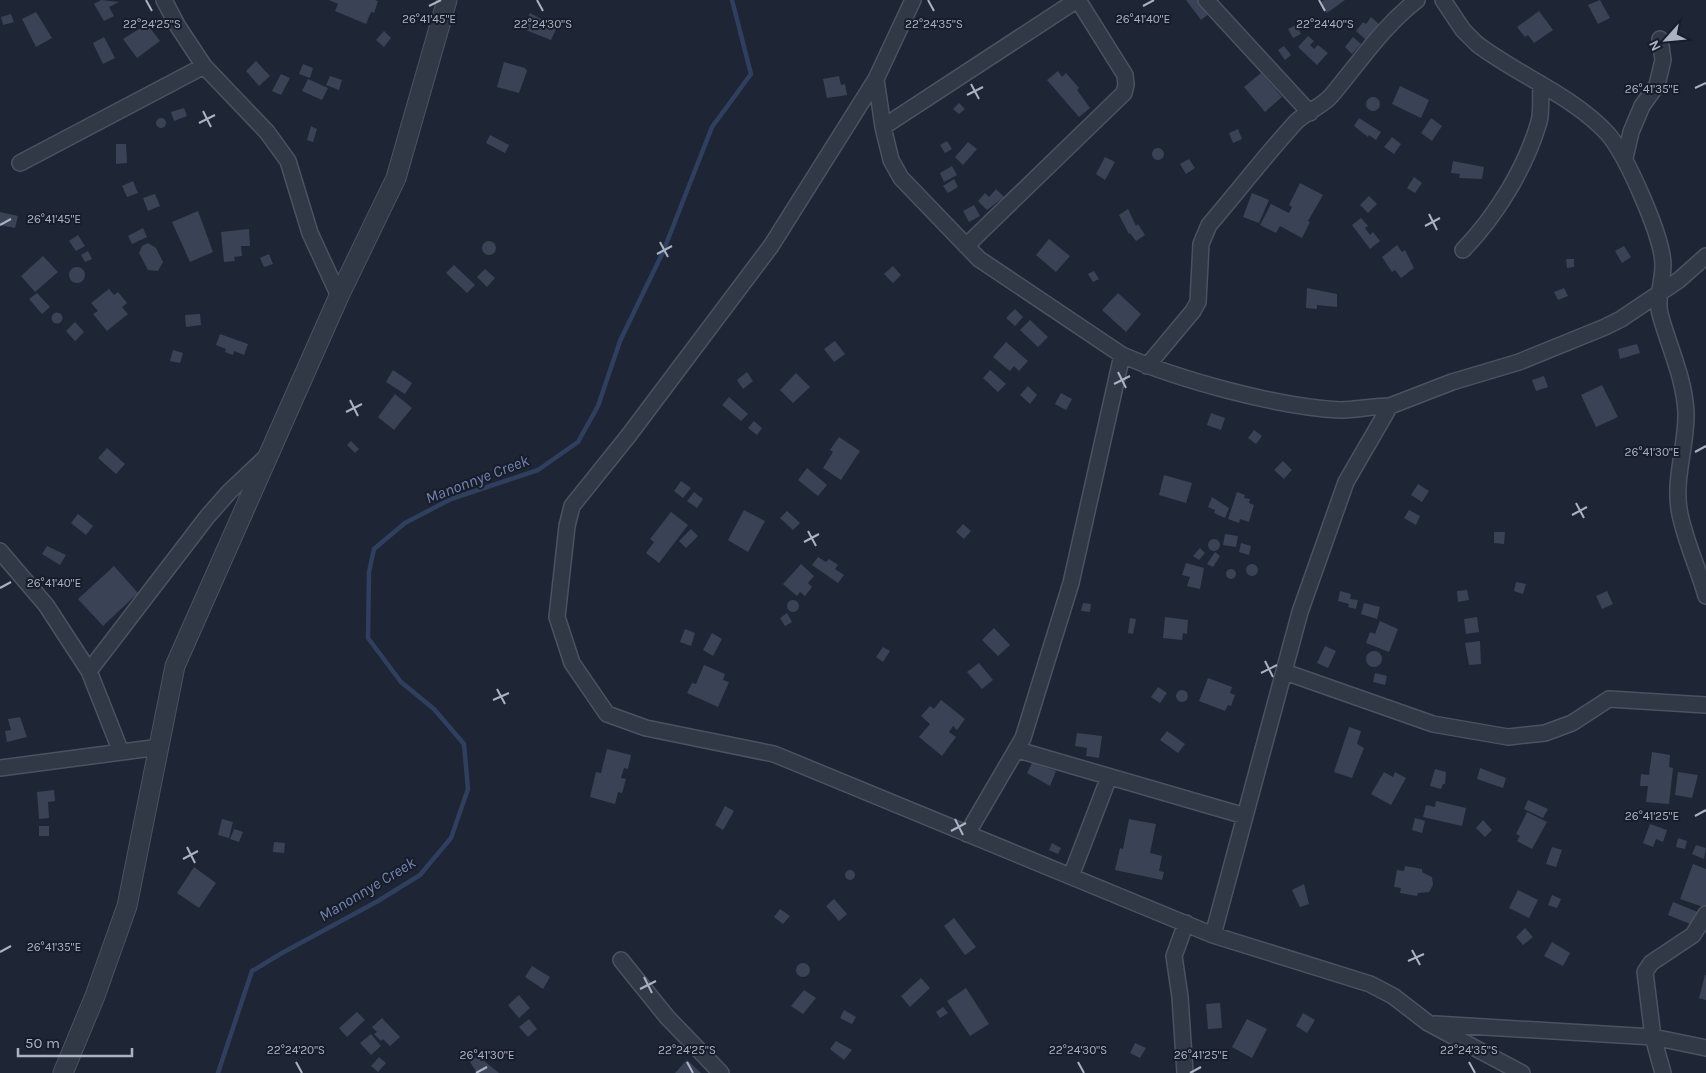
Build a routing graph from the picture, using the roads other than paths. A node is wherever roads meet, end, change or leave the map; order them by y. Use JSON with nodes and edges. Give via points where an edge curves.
{"nodes":[{"id":1,"x":164,"y":0,"type":"edge"},
{"id":2,"x":447,"y":0,"type":"edge"},
{"id":3,"x":913,"y":0,"type":"edge"},
{"id":4,"x":1077,"y":0,"type":"edge"},
{"id":5,"x":1206,"y":0,"type":"edge"},
{"id":6,"x":1417,"y":0,"type":"edge"},
{"id":7,"x":1443,"y":0,"type":"edge"},
{"id":8,"x":1660,"y":39,"type":"dead end"},
{"id":9,"x":204,"y":66,"type":"junction"},
{"id":10,"x":876,"y":79,"type":"junction"},
{"id":11,"x":1541,"y":84,"type":"junction"},
{"id":12,"x":1310,"y":113,"type":"junction"},
{"id":13,"x":883,"y":127,"type":"junction"},
{"id":14,"x":1625,"y":158,"type":"junction"},
{"id":15,"x":20,"y":163,"type":"dead end"},
{"id":16,"x":966,"y":246,"type":"junction"},
{"id":17,"x":1463,"y":250,"type":"dead end"},
{"id":18,"x":1706,"y":256,"type":"edge"},
{"id":19,"x":1660,"y":293,"type":"junction"},
{"id":20,"x":339,"y":296,"type":"junction"},
{"id":21,"x":1122,"y":355,"type":"junction"},
{"id":22,"x":1147,"y":366,"type":"junction"},
{"id":23,"x":1390,"y":406,"type":"junction"},
{"id":24,"x":271,"y":452,"type":"junction"},
{"id":25,"x":0,"y":551,"type":"edge"},
{"id":26,"x":1706,"y":596,"type":"edge"},
{"id":27,"x":89,"y":672,"type":"junction"},
{"id":28,"x":1285,"y":672,"type":"junction"},
{"id":29,"x":1706,"y":705,"type":"edge"},
{"id":30,"x":160,"y":747,"type":"junction"},
{"id":31,"x":1018,"y":750,"type":"junction"},
{"id":32,"x":121,"y":752,"type":"junction"},
{"id":33,"x":0,"y":768,"type":"edge"},
{"id":34,"x":1109,"y":777,"type":"junction"},
{"id":35,"x":1245,"y":816,"type":"junction"},
{"id":36,"x":967,"y":834,"type":"junction"},
{"id":37,"x":1071,"y":876,"type":"junction"},
{"id":38,"x":1706,"y":914,"type":"edge"},
{"id":39,"x":1186,"y":923,"type":"junction"},
{"id":40,"x":1213,"y":934,"type":"junction"},
{"id":41,"x":621,"y":960,"type":"dead end"},
{"id":42,"x":1428,"y":1023,"type":"junction"},
{"id":43,"x":1653,"y":1037,"type":"junction"},
{"id":44,"x":1706,"y":1048,"type":"edge"},
{"id":45,"x":63,"y":1073,"type":"edge"},
{"id":46,"x":721,"y":1073,"type":"edge"},
{"id":47,"x":1184,"y":1073,"type":"edge"},
{"id":48,"x":1522,"y":1073,"type":"edge"},
{"id":49,"x":1663,"y":1073,"type":"edge"}],
"edges":[{"from":1,"to":9,"type":"street"},
{"from":2,"to":20,"type":"street","via":[[396,178]]},
{"from":3,"to":10,"type":"street"},
{"from":4,"to":13,"type":"street"},
{"from":4,"to":16,"type":"street","via":[[1125,75],[1124,93]]},
{"from":5,"to":12,"type":"street"},
{"from":6,"to":12,"type":"street","via":[[1401,12],[1362,55],[1330,97]]},
{"from":7,"to":11,"type":"street","via":[[1456,22],[1477,44]]},
{"from":8,"to":14,"type":"street","via":[[1663,60],[1657,85],[1642,106]]},
{"from":9,"to":15,"type":"street"},
{"from":9,"to":20,"type":"street","via":[[266,132],[288,161],[310,233]]},
{"from":10,"to":13,"type":"street"},
{"from":10,"to":36,"type":"street","via":[[771,246],[572,506],[557,617],[572,663],[607,714],[646,728],[774,754]]},
{"from":11,"to":14,"type":"street","via":[[1598,124]]},
{"from":11,"to":17,"type":"street","via":[[1540,121],[1519,169],[1488,221]]},
{"from":12,"to":22,"type":"street","via":[[1296,123],[1209,225],[1201,244],[1198,302]]},
{"from":13,"to":16,"type":"street","via":[[891,160],[900,178]]},
{"from":14,"to":19,"type":"street","via":[[1659,242],[1663,264]]},
{"from":16,"to":21,"type":"street","via":[[978,259]]},
{"from":18,"to":19,"type":"street"},
{"from":19,"to":23,"type":"street","via":[[1605,327],[1519,362],[1452,382]]},
{"from":19,"to":26,"type":"street","via":[[1660,312],[1680,372],[1685,402],[1679,510]]},
{"from":20,"to":24,"type":"street"},
{"from":21,"to":22,"type":"street"},
{"from":21,"to":31,"type":"street","via":[[1071,583]]},
{"from":22,"to":23,"type":"street","via":[[1264,398],[1314,407],[1342,410]]},
{"from":23,"to":28,"type":"street","via":[[1368,441],[1338,502],[1300,612]]},
{"from":24,"to":27,"type":"street","via":[[207,518]]},
{"from":24,"to":30,"type":"street","via":[[175,666]]},
{"from":25,"to":27,"type":"street","via":[[46,605]]},
{"from":27,"to":32,"type":"street"},
{"from":28,"to":29,"type":"street","via":[[1433,724],[1508,737],[1545,733],[1572,723],[1609,700]]},
{"from":28,"to":35,"type":"street"},
{"from":30,"to":32,"type":"street"},
{"from":30,"to":45,"type":"street","via":[[127,906]]},
{"from":31,"to":34,"type":"street"},
{"from":31,"to":36,"type":"street"},
{"from":32,"to":33,"type":"street"},
{"from":34,"to":35,"type":"street"},
{"from":34,"to":37,"type":"street"},
{"from":35,"to":40,"type":"street"},
{"from":36,"to":37,"type":"street"},
{"from":37,"to":39,"type":"street"},
{"from":38,"to":43,"type":"street","via":[[1693,935],[1651,963],[1645,972]]},
{"from":39,"to":40,"type":"street"},
{"from":39,"to":47,"type":"street","via":[[1174,956]]},
{"from":40,"to":42,"type":"street","via":[[1370,984],[1393,996]]},
{"from":41,"to":46,"type":"street","via":[[667,1017]]},
{"from":42,"to":43,"type":"street"},
{"from":42,"to":48,"type":"street"},
{"from":43,"to":44,"type":"street"},
{"from":43,"to":49,"type":"street"}]}
